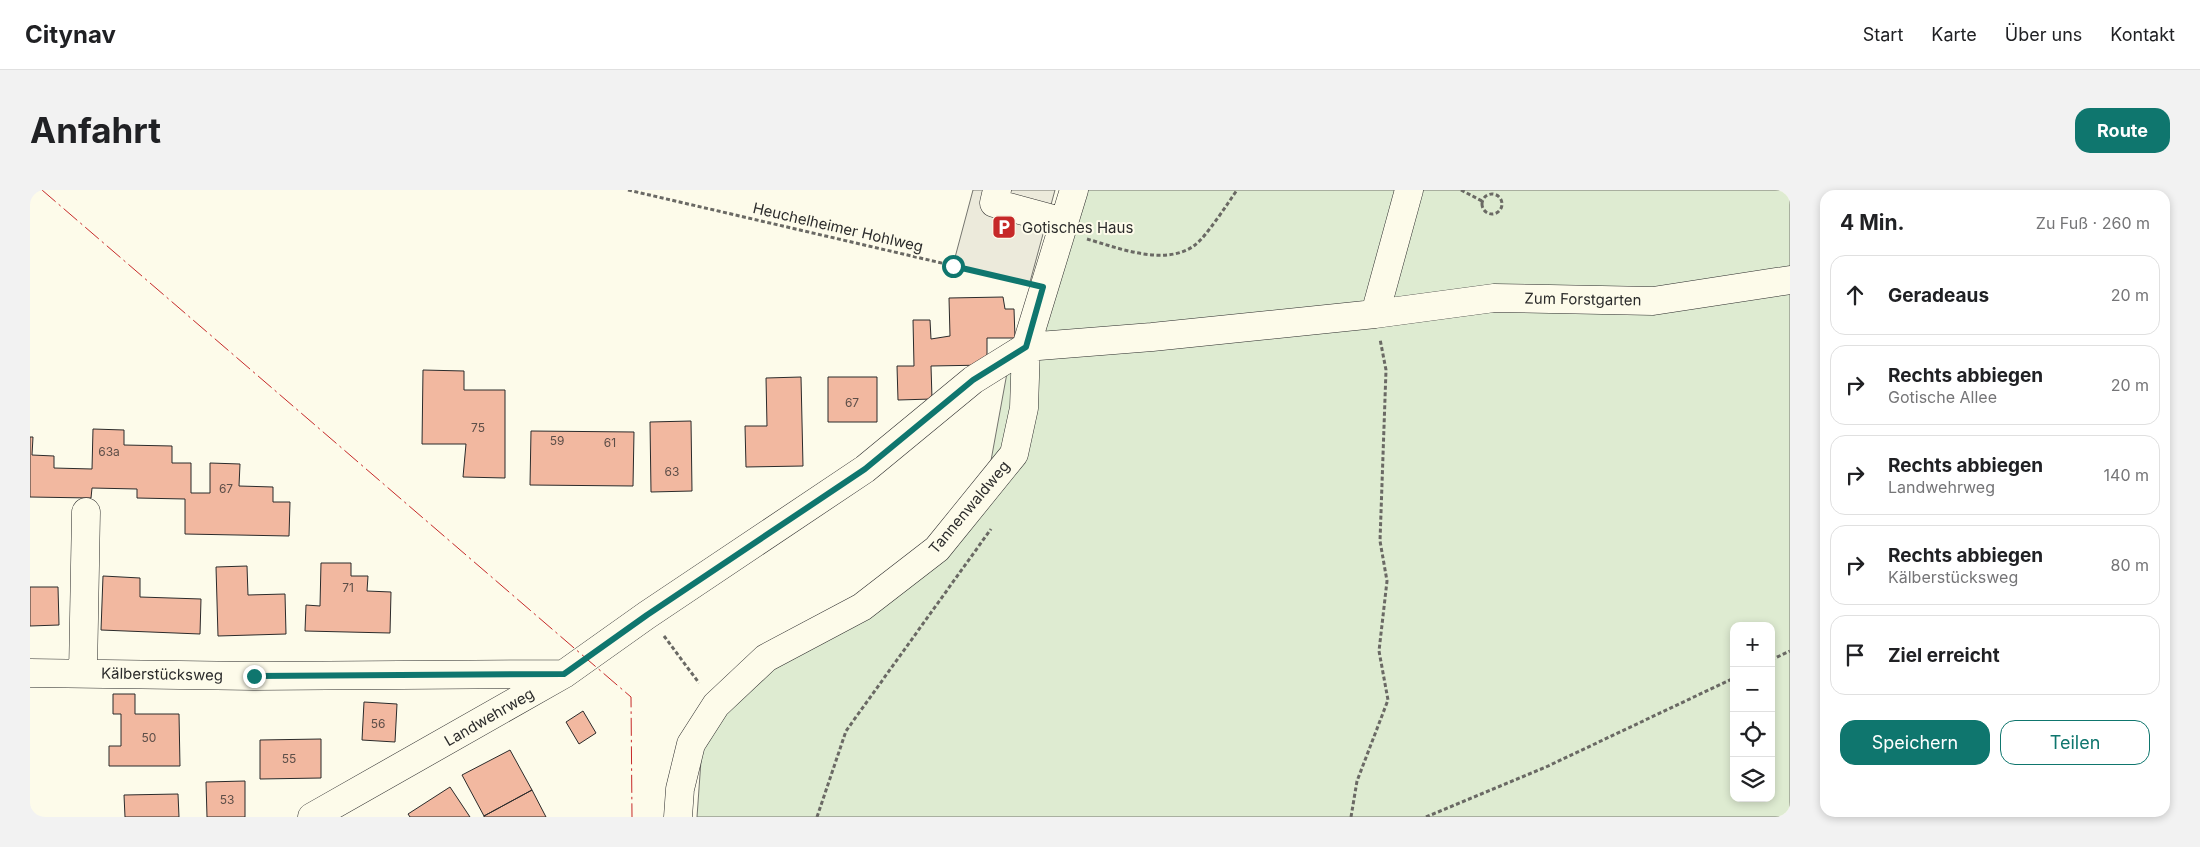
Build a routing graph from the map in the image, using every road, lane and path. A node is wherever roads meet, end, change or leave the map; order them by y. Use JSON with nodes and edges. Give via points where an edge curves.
{"nodes":[{"id":1,"x":628,"y":190,"type":"edge"},
{"id":2,"x":997,"y":190,"type":"edge"},
{"id":3,"x":1074,"y":190,"type":"edge"},
{"id":4,"x":1237,"y":190,"type":"edge"},
{"id":5,"x":1409,"y":190,"type":"edge"},
{"id":6,"x":1461,"y":190,"type":"edge"},
{"id":7,"x":1482,"y":200,"type":"junction"},
{"id":8,"x":1063,"y":227,"type":"junction"},
{"id":9,"x":1790,"y":280,"type":"edge"},
{"id":10,"x":1043,"y":287,"type":"junction"},
{"id":11,"x":1375,"y":314,"type":"junction"},
{"id":12,"x":1026,"y":347,"type":"junction"},
{"id":13,"x":86,"y":512,"type":"dead end"},
{"id":14,"x":995,"y":524,"type":"dead end"},
{"id":15,"x":647,"y":615,"type":"junction"},
{"id":16,"x":1790,"y":651,"type":"edge"},
{"id":17,"x":1775,"y":658,"type":"edge"},
{"id":18,"x":84,"y":672,"type":"junction"},
{"id":19,"x":30,"y":673,"type":"edge"},
{"id":20,"x":564,"y":674,"type":"junction"},
{"id":21,"x":1730,"y":680,"type":"edge"},
{"id":22,"x":716,"y":706,"type":"junction"},
{"id":23,"x":312,"y":817,"type":"edge"},
{"id":24,"x":678,"y":817,"type":"edge"},
{"id":25,"x":817,"y":817,"type":"edge"},
{"id":26,"x":1351,"y":817,"type":"edge"},
{"id":27,"x":1426,"y":817,"type":"edge"}],
"edges":[{"from":1,"to":10,"type":"path","name":"Heuchelheimer Hohlweg"},
{"from":2,"to":8,"type":"street","via":[[994,203]]},
{"from":3,"to":8,"type":"street","name":"Tannenwaldweg"},
{"from":4,"to":8,"type":"path","via":[[1196,244],[1180,254],[1140,254]]},
{"from":5,"to":11,"type":"street"},
{"from":6,"to":7,"type":"path"},
{"from":7,"to":7,"type":"path","via":[[1483,209],[1490,214],[1496,214],[1501,208],[1498,196],[1489,194]]},
{"from":8,"to":10,"type":"street","name":"Tannenwaldweg"},
{"from":9,"to":11,"type":"street","name":"Zum Forstgarten","via":[[1653,300],[1494,298]]},
{"from":10,"to":12,"type":"street","name":"Tannenwaldweg"},
{"from":11,"to":12,"type":"street"},
{"from":11,"to":26,"type":"path","via":[[1386,370],[1380,541],[1387,582],[1379,651],[1388,700],[1357,780]]},
{"from":12,"to":15,"type":"street","name":"Landwehrweg","via":[[973,380],[865,469]]},
{"from":12,"to":22,"type":"street","name":"Tannenwaldweg","via":[[1024,408],[1014,454],[937,549],[862,607],[766,658]]},
{"from":13,"to":18,"type":"street"},
{"from":14,"to":25,"type":"path","via":[[846,731]]},
{"from":15,"to":20,"type":"street","name":"Landwehrweg"},
{"from":15,"to":22,"type":"path"},
{"from":16,"to":17,"type":"path"},
{"from":18,"to":19,"type":"street","name":"Kälberstücksweg"},
{"from":18,"to":20,"type":"street","name":"Kälberstücksweg","via":[[254,676]]},
{"from":20,"to":23,"type":"street","name":"Landwehrweg"},
{"from":21,"to":27,"type":"path","via":[[1546,767]]},
{"from":22,"to":24,"type":"street","name":"Tannenwaldweg","via":[[691,744],[680,789]]}]}
